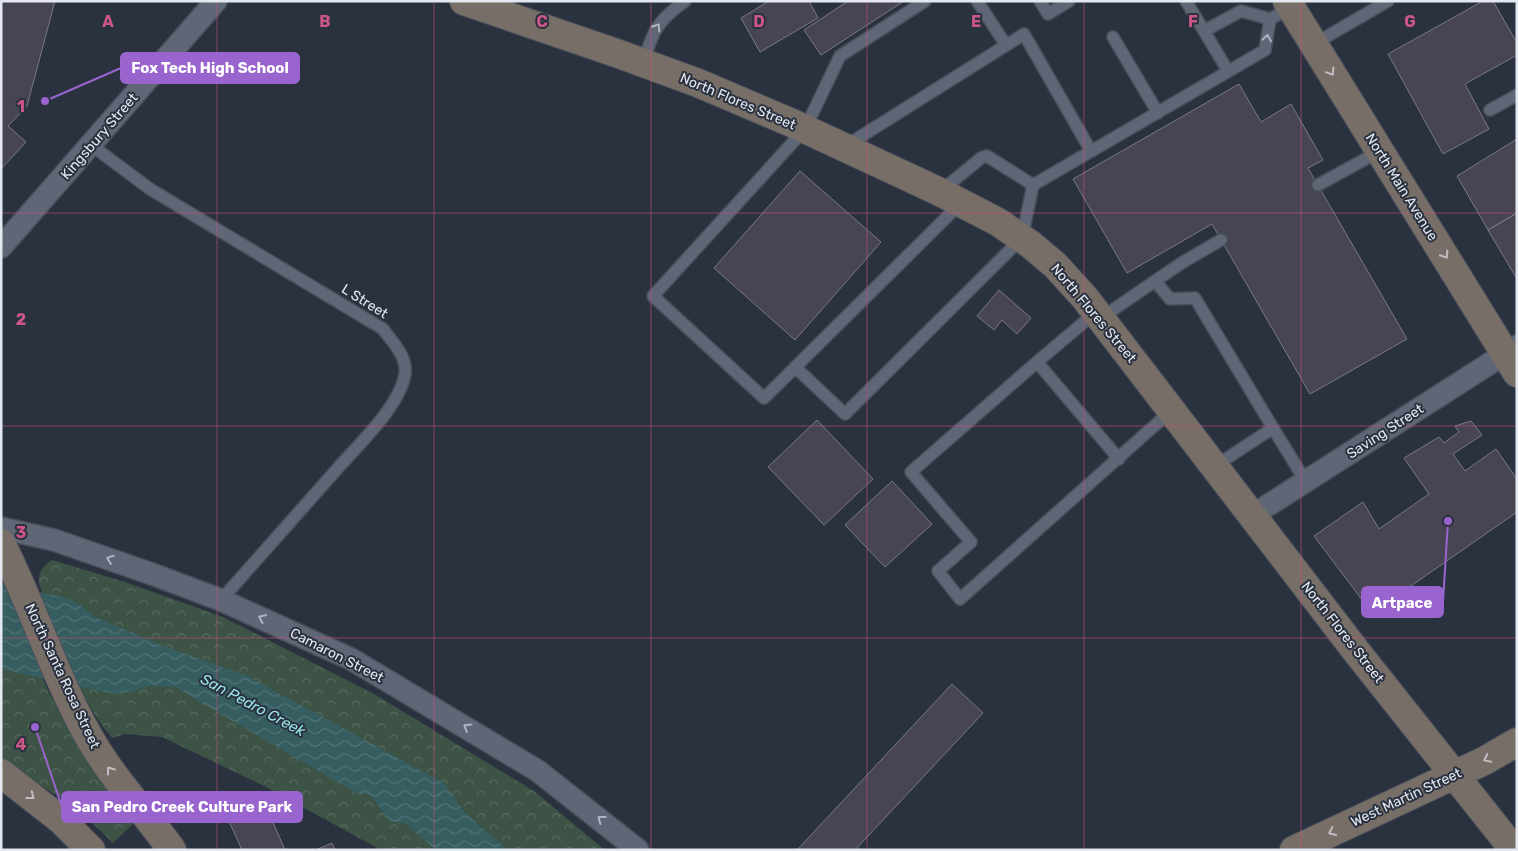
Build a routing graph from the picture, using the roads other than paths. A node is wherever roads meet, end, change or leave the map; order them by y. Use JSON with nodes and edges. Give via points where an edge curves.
{"nodes":[{"id":1,"x":216,"y":1,"type":"edge"},
{"id":2,"x":464,"y":1,"type":"edge"},
{"id":3,"x":685,"y":1,"type":"edge"},
{"id":4,"x":925,"y":1,"type":"edge"},
{"id":5,"x":977,"y":1,"type":"edge"},
{"id":6,"x":1040,"y":1,"type":"edge"},
{"id":7,"x":1069,"y":1,"type":"edge"},
{"id":8,"x":1186,"y":1,"type":"edge"},
{"id":9,"x":1388,"y":1,"type":"edge"},
{"id":10,"x":1283,"y":10,"type":"edge"},
{"id":11,"x":1204,"y":30,"type":"junction"},
{"id":12,"x":1113,"y":37,"type":"dead end"},
{"id":13,"x":1314,"y":44,"type":"junction"},
{"id":14,"x":1006,"y":45,"type":"junction"},
{"id":15,"x":643,"y":63,"type":"junction"},
{"id":16,"x":1228,"y":71,"type":"junction"},
{"id":17,"x":1517,"y":95,"type":"edge"},
{"id":18,"x":1490,"y":110,"type":"dead end"},
{"id":19,"x":1158,"y":112,"type":"junction"},
{"id":20,"x":805,"y":129,"type":"junction"},
{"id":21,"x":91,"y":145,"type":"junction"},
{"id":22,"x":842,"y":147,"type":"junction"},
{"id":23,"x":1091,"y":151,"type":"junction"},
{"id":24,"x":1380,"y":151,"type":"junction"},
{"id":25,"x":1033,"y":185,"type":"junction"},
{"id":26,"x":1318,"y":185,"type":"dead end"},
{"id":27,"x":950,"y":198,"type":"junction"},
{"id":28,"x":1022,"y":238,"type":"junction"},
{"id":29,"x":1221,"y":240,"type":"dead end"},
{"id":30,"x":1,"y":247,"type":"edge"},
{"id":31,"x":1155,"y":281,"type":"junction"},
{"id":32,"x":1098,"y":315,"type":"junction"},
{"id":33,"x":1513,"y":358,"type":"edge"},
{"id":34,"x":1037,"y":362,"type":"junction"},
{"id":35,"x":795,"y":367,"type":"junction"},
{"id":36,"x":1172,"y":410,"type":"junction"},
{"id":37,"x":1273,"y":428,"type":"junction"},
{"id":38,"x":1119,"y":458,"type":"junction"},
{"id":39,"x":1215,"y":466,"type":"junction"},
{"id":40,"x":1306,"y":482,"type":"junction"},
{"id":41,"x":1253,"y":515,"type":"junction"},
{"id":42,"x":1,"y":528,"type":"edge"},
{"id":43,"x":6,"y":553,"type":"edge"},
{"id":44,"x":221,"y":600,"type":"junction"},
{"id":45,"x":1517,"y":742,"type":"edge"},
{"id":46,"x":1,"y":774,"type":"edge"},
{"id":47,"x":1455,"y":774,"type":"junction"},
{"id":48,"x":91,"y":850,"type":"edge"},
{"id":49,"x":172,"y":850,"type":"edge"},
{"id":50,"x":638,"y":850,"type":"edge"},
{"id":51,"x":1294,"y":850,"type":"edge"},
{"id":52,"x":1514,"y":850,"type":"edge"}],
"edges":[{"from":1,"to":21,"type":"street","name":"Kingsbury Street"},
{"from":2,"to":15,"type":"main road","name":"North Flores Street"},
{"from":15,"to":3,"type":"lane","one_way":true,"via":[[652,34],[664,15]]},
{"from":4,"to":20,"type":"lane","via":[[840,56]]},
{"from":5,"to":14,"type":"lane"},
{"from":6,"to":7,"type":"lane","via":[[1048,14]]},
{"from":8,"to":11,"type":"lane"},
{"from":9,"to":13,"type":"lane"},
{"from":10,"to":11,"type":"lane","via":[[1241,11]]},
{"from":10,"to":13,"type":"main road","name":"North Main Avenue"},
{"from":16,"to":10,"type":"lane","one_way":true,"via":[[1265,50]]},
{"from":11,"to":16,"type":"lane"},
{"from":12,"to":19,"type":"lane"},
{"from":13,"to":24,"type":"main road","name":"North Main Avenue","one_way":true},
{"from":14,"to":22,"type":"lane"},
{"from":14,"to":23,"type":"lane","via":[[1024,34]]},
{"from":15,"to":20,"type":"main road","name":"North Flores Street"},
{"from":16,"to":19,"type":"lane"},
{"from":17,"to":18,"type":"lane"},
{"from":19,"to":23,"type":"lane"},
{"from":20,"to":22,"type":"main road","name":"North Flores Street"},
{"from":20,"to":35,"type":"lane","via":[[653,296],[764,398]]},
{"from":21,"to":30,"type":"street","name":"Kingsbury Street"},
{"from":21,"to":44,"type":"lane","name":"L Street","via":[[150,189],[383,329],[401,353],[406,366],[395,398],[372,429]]},
{"from":22,"to":27,"type":"main road","name":"North Flores Street"},
{"from":23,"to":25,"type":"lane"},
{"from":24,"to":26,"type":"lane"},
{"from":24,"to":33,"type":"main road","name":"North Main Avenue","one_way":true},
{"from":25,"to":27,"type":"lane","via":[[987,156],[981,158]]},
{"from":25,"to":28,"type":"lane"},
{"from":27,"to":28,"type":"main road","name":"North Flores Street"},
{"from":27,"to":35,"type":"lane"},
{"from":28,"to":32,"type":"main road","name":"North Flores Street","via":[[1055,265]]},
{"from":28,"to":35,"type":"lane","via":[[845,414]]},
{"from":29,"to":31,"type":"lane"},
{"from":31,"to":32,"type":"lane"},
{"from":31,"to":37,"type":"lane","via":[[1170,299],[1195,298]]},
{"from":32,"to":34,"type":"lane"},
{"from":32,"to":36,"type":"main road","name":"North Flores Street"},
{"from":33,"to":40,"type":"street","name":"Saving Street"},
{"from":34,"to":38,"type":"lane"},
{"from":34,"to":38,"type":"lane","via":[[911,472],[971,542],[938,571],[960,599]]},
{"from":36,"to":38,"type":"lane"},
{"from":36,"to":39,"type":"main road","name":"North Flores Street"},
{"from":37,"to":39,"type":"lane"},
{"from":37,"to":40,"type":"lane"},
{"from":39,"to":41,"type":"main road","name":"North Flores Street"},
{"from":40,"to":41,"type":"street","name":"Saving Street"},
{"from":41,"to":47,"type":"main road","name":"North Flores Street"},
{"from":44,"to":42,"type":"street","name":"Camaron Street","one_way":true,"via":[[54,540]]},
{"from":49,"to":43,"type":"main road","name":"North Santa Rosa Street","one_way":true,"via":[[88,736]]},
{"from":50,"to":44,"type":"street","name":"Camaron Street","one_way":true,"via":[[538,770],[444,712],[351,659]]},
{"from":45,"to":47,"type":"main road","name":"West Martin Street","one_way":true},
{"from":46,"to":48,"type":"main road","one_way":true,"via":[[61,820]]},
{"from":47,"to":51,"type":"main road","name":"West Martin Street","one_way":true},
{"from":47,"to":52,"type":"main road","name":"North Flores Street"}]}
